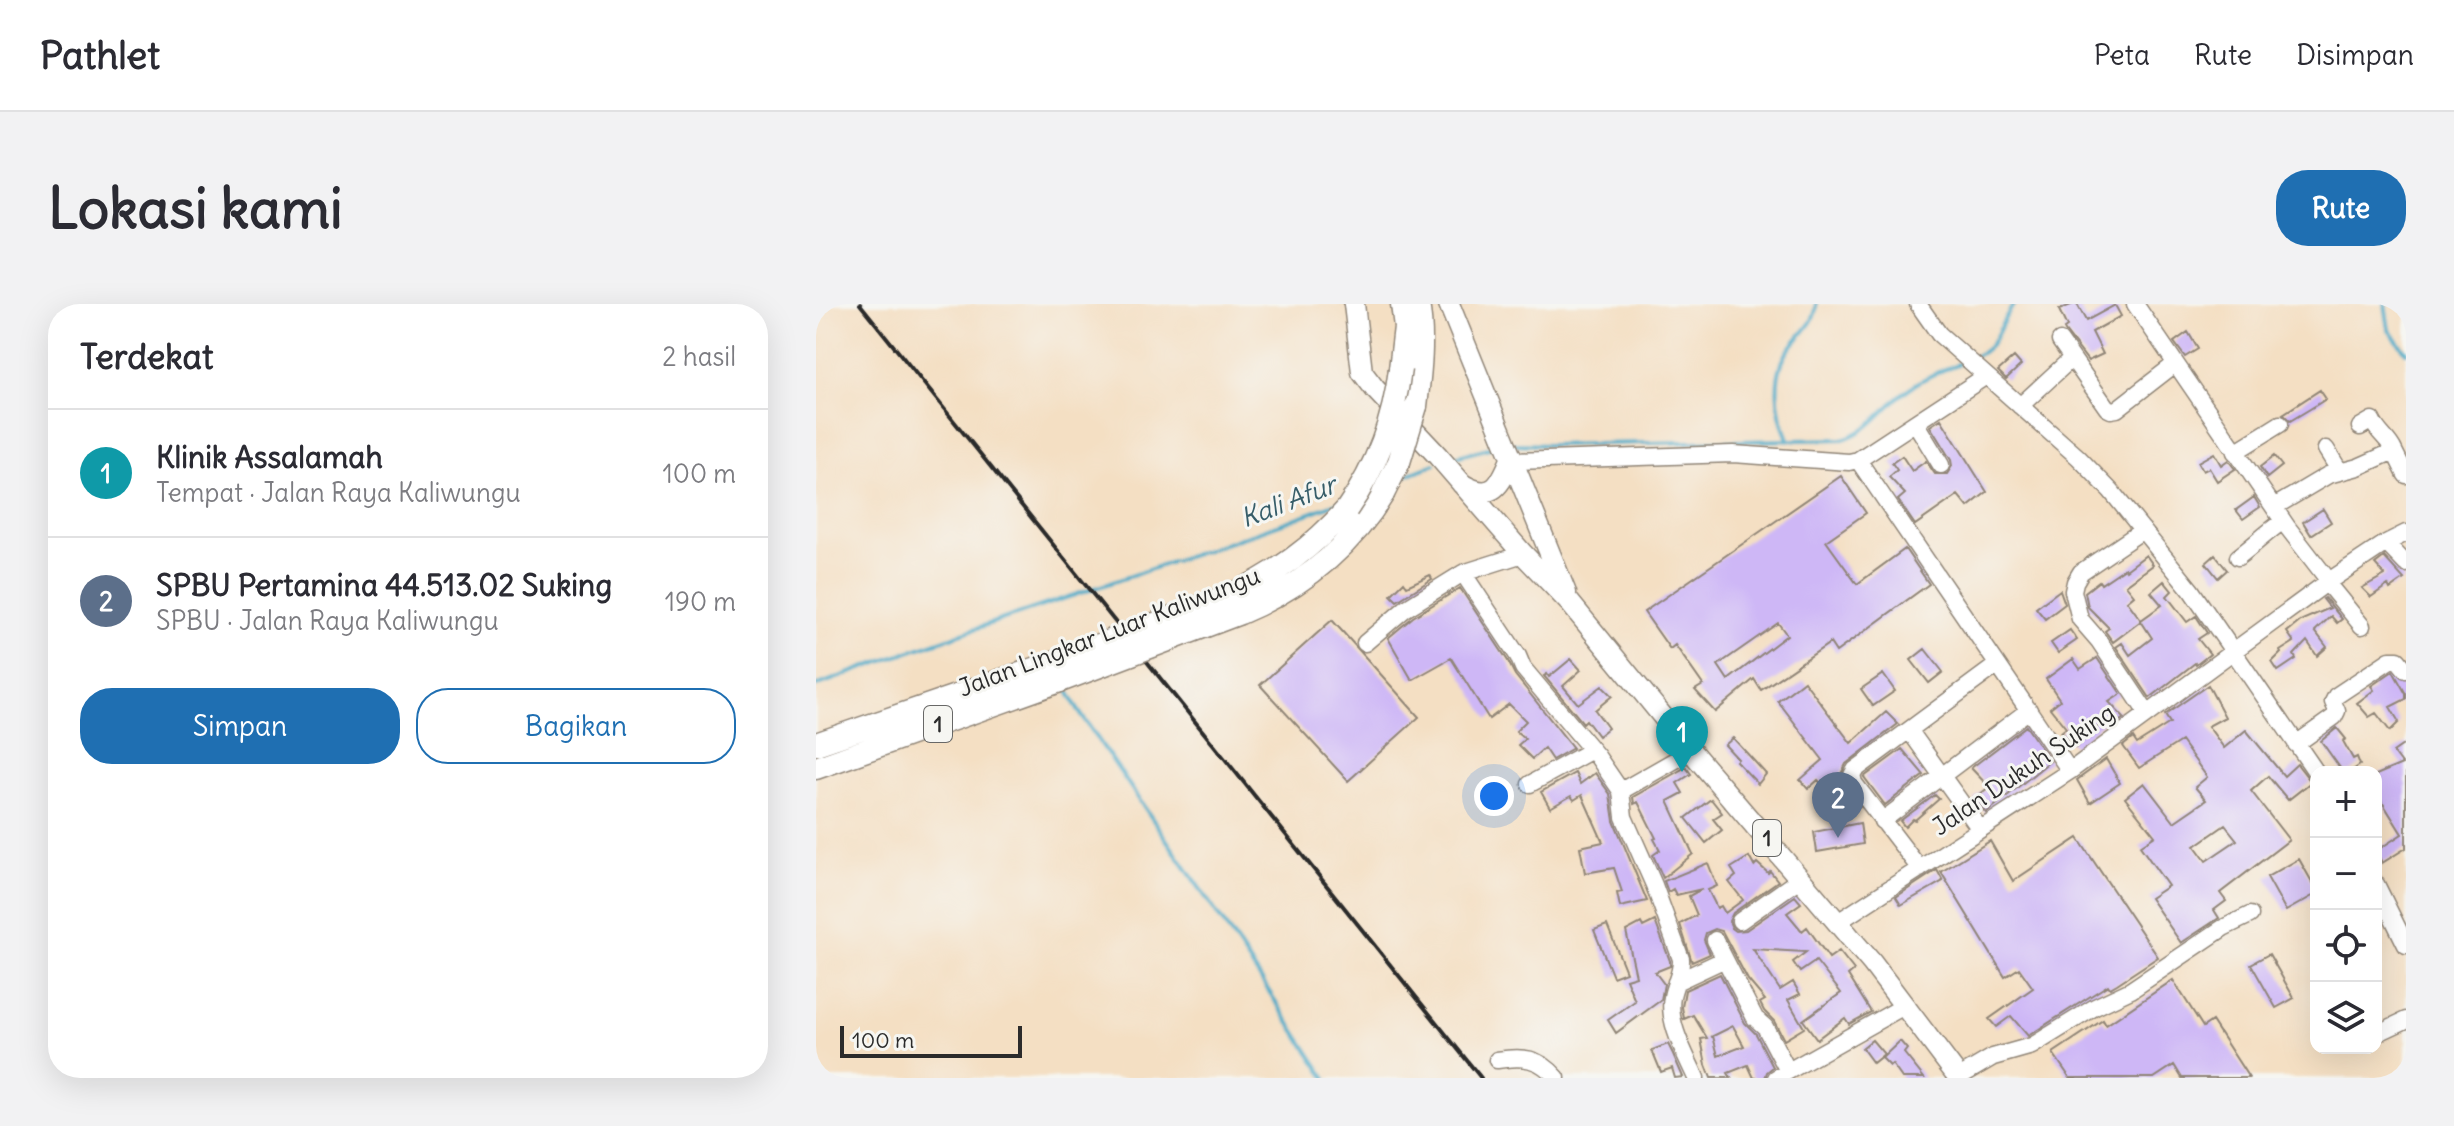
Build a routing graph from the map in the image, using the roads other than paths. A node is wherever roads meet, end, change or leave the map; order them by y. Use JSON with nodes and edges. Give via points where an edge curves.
{"nodes":[{"id":1,"x":1354,"y":304,"type":"edge"},
{"id":2,"x":1402,"y":304,"type":"edge"},
{"id":3,"x":1418,"y":304,"type":"edge"},
{"id":4,"x":1449,"y":304,"type":"edge"},
{"id":5,"x":1918,"y":304,"type":"edge"},
{"id":6,"x":2135,"y":304,"type":"edge"},
{"id":7,"x":2060,"y":341,"type":"dead end"},
{"id":8,"x":2072,"y":358,"type":"junction"},
{"id":9,"x":2175,"y":364,"type":"junction"},
{"id":10,"x":1976,"y":367,"type":"junction"},
{"id":11,"x":2020,"y":406,"type":"junction"},
{"id":12,"x":1916,"y":424,"type":"junction"},
{"id":13,"x":2280,"y":424,"type":"dead end"},
{"id":14,"x":2360,"y":427,"type":"dead end"},
{"id":15,"x":2326,"y":449,"type":"dead end"},
{"id":16,"x":2394,"y":451,"type":"junction"},
{"id":17,"x":2235,"y":452,"type":"junction"},
{"id":18,"x":1511,"y":453,"type":"junction"},
{"id":19,"x":1858,"y":460,"type":"junction"},
{"id":20,"x":1941,"y":465,"type":"dead end"},
{"id":21,"x":1450,"y":470,"type":"junction"},
{"id":22,"x":2339,"y":470,"type":"junction"},
{"id":23,"x":2406,"y":475,"type":"edge"},
{"id":24,"x":2279,"y":514,"type":"junction"},
{"id":25,"x":2143,"y":530,"type":"junction"},
{"id":26,"x":2406,"y":533,"type":"edge"},
{"id":27,"x":2386,"y":543,"type":"junction"},
{"id":28,"x":1523,"y":554,"type":"junction"},
{"id":29,"x":2238,"y":557,"type":"dead end"},
{"id":30,"x":2406,"y":564,"type":"edge"},
{"id":31,"x":1463,"y":573,"type":"junction"},
{"id":32,"x":2328,"y":582,"type":"junction"},
{"id":33,"x":1570,"y":603,"type":"junction"},
{"id":34,"x":1234,"y":604,"type":"junction"},
{"id":35,"x":2362,"y":626,"type":"dead end"},
{"id":36,"x":1365,"y":643,"type":"dead end"},
{"id":37,"x":2233,"y":652,"type":"junction"},
{"id":38,"x":1997,"y":665,"type":"junction"},
{"id":39,"x":2406,"y":670,"type":"edge"},
{"id":40,"x":1054,"y":673,"type":"junction"},
{"id":41,"x":2029,"y":710,"type":"junction"},
{"id":42,"x":2147,"y":713,"type":"junction"},
{"id":43,"x":1909,"y":730,"type":"junction"},
{"id":44,"x":816,"y":744,"type":"edge"},
{"id":45,"x":2296,"y":744,"type":"junction"},
{"id":46,"x":1592,"y":750,"type":"junction"},
{"id":47,"x":1691,"y":751,"type":"junction"},
{"id":48,"x":2312,"y":766,"type":"edge"},
{"id":49,"x":816,"y":768,"type":"edge"},
{"id":50,"x":2070,"y":771,"type":"junction"},
{"id":51,"x":1942,"y":775,"type":"junction"},
{"id":52,"x":1530,"y":784,"type":"dead end"},
{"id":53,"x":1621,"y":791,"type":"junction"},
{"id":54,"x":1882,"y":821,"type":"junction"},
{"id":55,"x":1980,"y":829,"type":"junction"},
{"id":56,"x":1920,"y":869,"type":"junction"},
{"id":57,"x":1801,"y":878,"type":"junction"},
{"id":58,"x":2382,"y":891,"type":"edge"},
{"id":59,"x":2398,"y":910,"type":"edge"},
{"id":60,"x":2250,"y":915,"type":"dead end"},
{"id":61,"x":1740,"y":921,"type":"dead end"},
{"id":62,"x":1838,"y":922,"type":"junction"},
{"id":63,"x":1715,"y":940,"type":"dead end"},
{"id":64,"x":2406,"y":945,"type":"edge"},
{"id":65,"x":1723,"y":960,"type":"junction"},
{"id":66,"x":1676,"y":982,"type":"junction"},
{"id":67,"x":1904,"y":1006,"type":"junction"},
{"id":68,"x":2406,"y":1020,"type":"edge"},
{"id":69,"x":2382,"y":1031,"type":"edge"},
{"id":70,"x":1497,"y":1060,"type":"dead end"},
{"id":71,"x":1782,"y":1074,"type":"edge"},
{"id":72,"x":1557,"y":1078,"type":"edge"},
{"id":73,"x":1696,"y":1078,"type":"edge"},
{"id":74,"x":1959,"y":1078,"type":"edge"}],
"edges":[{"from":1,"to":21,"type":"main road","number":"1","via":[[1362,372]]},
{"from":2,"to":34,"type":"highway","name":"Jalan Lingkar Luar Kaliwungu","number":"1","bridge":true,"via":[[1405,327],[1396,401],[1363,485],[1310,547]]},
{"from":3,"to":34,"type":"highway","name":"Jalan Lingkar Luar Kaliwungu","number":"1","bridge":true,"via":[[1422,339],[1416,406],[1383,494],[1318,569],[1295,585]]},
{"from":4,"to":18,"type":"main road","number":"1"},
{"from":5,"to":10,"type":"street","via":[[1939,334]]},
{"from":6,"to":9,"type":"street"},
{"from":7,"to":8,"type":"street"},
{"from":8,"to":9,"type":"street","via":[[2111,410]]},
{"from":8,"to":11,"type":"street"},
{"from":9,"to":17,"type":"street"},
{"from":10,"to":11,"type":"street"},
{"from":10,"to":12,"type":"street"},
{"from":11,"to":25,"type":"street","via":[[2092,469]]},
{"from":12,"to":19,"type":"street"},
{"from":12,"to":20,"type":"street"},
{"from":13,"to":17,"type":"street"},
{"from":14,"to":16,"type":"street","via":[[2372,420]]},
{"from":15,"to":22,"type":"street"},
{"from":16,"to":22,"type":"street"},
{"from":16,"to":23,"type":"street"},
{"from":17,"to":24,"type":"street"},
{"from":18,"to":19,"type":"street"},
{"from":18,"to":21,"type":"main road","via":[[1494,489],[1473,491]]},
{"from":18,"to":33,"type":"main road","number":"1"},
{"from":19,"to":38,"type":"street"},
{"from":21,"to":28,"type":"main road","number":"1"},
{"from":22,"to":24,"type":"street"},
{"from":24,"to":29,"type":"street"},
{"from":24,"to":32,"type":"street"},
{"from":25,"to":37,"type":"street"},
{"from":25,"to":42,"type":"street","via":[[2081,572],[2073,591],[2080,619]]},
{"from":26,"to":27,"type":"street","name":"Jalan Dukuh Suking"},
{"from":27,"to":30,"type":"street"},
{"from":27,"to":32,"type":"street","name":"Jalan Dukuh Suking"},
{"from":28,"to":31,"type":"street"},
{"from":28,"to":33,"type":"main road","number":"1"},
{"from":31,"to":36,"type":"street","via":[[1405,609]]},
{"from":31,"to":46,"type":"street","via":[[1523,668]]},
{"from":32,"to":35,"type":"street"},
{"from":32,"to":37,"type":"street","name":"Jalan Dukuh Suking"},
{"from":33,"to":47,"type":"main road","number":"1"},
{"from":34,"to":40,"type":"highway","name":"Jalan Lingkar Luar Kaliwungu","number":"1","bridge":true},
{"from":37,"to":42,"type":"street","name":"Jalan Dukuh Suking"},
{"from":37,"to":45,"type":"street"},
{"from":38,"to":41,"type":"street"},
{"from":38,"to":43,"type":"street"},
{"from":39,"to":45,"type":"street","via":[[2398,660],[2390,660],[2336,696],[2336,715]]},
{"from":40,"to":44,"type":"highway","name":"Jalan Lingkar Luar Kaliwungu","number":"1"},
{"from":40,"to":49,"type":"highway","name":"Jalan Lingkar Luar Kaliwungu","number":"1"},
{"from":41,"to":50,"type":"street"},
{"from":41,"to":51,"type":"street"},
{"from":42,"to":50,"type":"street","name":"Jalan Dukuh Suking"},
{"from":43,"to":51,"type":"street"},
{"from":43,"to":54,"type":"street","via":[[1852,775]]},
{"from":45,"to":48,"type":"street"},
{"from":46,"to":52,"type":"street"},
{"from":46,"to":53,"type":"street"},
{"from":47,"to":53,"type":"street"},
{"from":47,"to":57,"type":"main road","number":"1"},
{"from":50,"to":55,"type":"street","name":"Jalan Dukuh Suking"},
{"from":51,"to":54,"type":"street"},
{"from":51,"to":55,"type":"street"},
{"from":53,"to":66,"type":"street","via":[[1624,817],[1681,959]]},
{"from":54,"to":56,"type":"street"},
{"from":55,"to":56,"type":"street","name":"Jalan Dukuh Suking"},
{"from":56,"to":62,"type":"street","name":"Jalan Dukuh Suking"},
{"from":57,"to":61,"type":"street"},
{"from":57,"to":62,"type":"main road","number":"1"},
{"from":58,"to":59,"type":"street"},
{"from":59,"to":64,"type":"street"},
{"from":60,"to":74,"type":"street","via":[[2032,1046],[1993,1057]]},
{"from":62,"to":67,"type":"main road","number":"1"},
{"from":63,"to":65,"type":"street"},
{"from":65,"to":66,"type":"street"},
{"from":65,"to":71,"type":"street"},
{"from":66,"to":73,"type":"street","via":[[1672,1011]]},
{"from":67,"to":71,"type":"street"},
{"from":67,"to":74,"type":"main road","number":"1"},
{"from":68,"to":69,"type":"street"},
{"from":70,"to":72,"type":"street","via":[[1537,1060]]}]}
